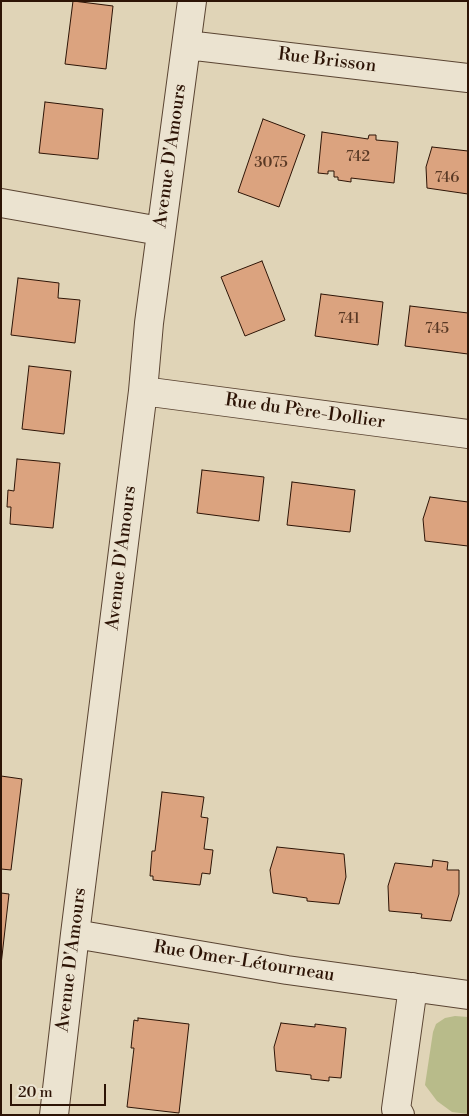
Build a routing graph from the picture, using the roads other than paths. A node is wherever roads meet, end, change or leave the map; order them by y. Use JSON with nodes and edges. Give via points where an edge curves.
{"nodes":[{"id":1,"x":192,"y":1,"type":"edge"},
{"id":2,"x":187,"y":45,"type":"junction"},
{"id":3,"x":468,"y":78,"type":"edge"},
{"id":4,"x":1,"y":203,"type":"edge"},
{"id":5,"x":160,"y":231,"type":"junction"},
{"id":6,"x":143,"y":391,"type":"junction"},
{"id":7,"x":468,"y":434,"type":"edge"},
{"id":8,"x":75,"y":934,"type":"junction"},
{"id":9,"x":413,"y":987,"type":"junction"},
{"id":10,"x":468,"y":995,"type":"edge"},
{"id":11,"x":54,"y":1115,"type":"edge"},
{"id":12,"x":400,"y":1115,"type":"edge"}],
"edges":[{"from":1,"to":2,"type":"street","name":"Avenue D'Amours"},
{"from":2,"to":3,"type":"street","name":"Rue Brisson"},
{"from":2,"to":5,"type":"street","name":"Avenue D'Amours"},
{"from":4,"to":5,"type":"street"},
{"from":5,"to":6,"type":"street","name":"Avenue D'Amours"},
{"from":6,"to":7,"type":"street","name":"Rue du Père-Dollier"},
{"from":6,"to":8,"type":"street","name":"Avenue D'Amours"},
{"from":8,"to":9,"type":"street","name":"Rue Omer-Létourneau","via":[[287,970]]},
{"from":8,"to":11,"type":"street","name":"Avenue D'Amours"},
{"from":9,"to":10,"type":"street","name":"Rue Omer-Létourneau"},
{"from":9,"to":12,"type":"street","via":[[396,1108]]}]}
